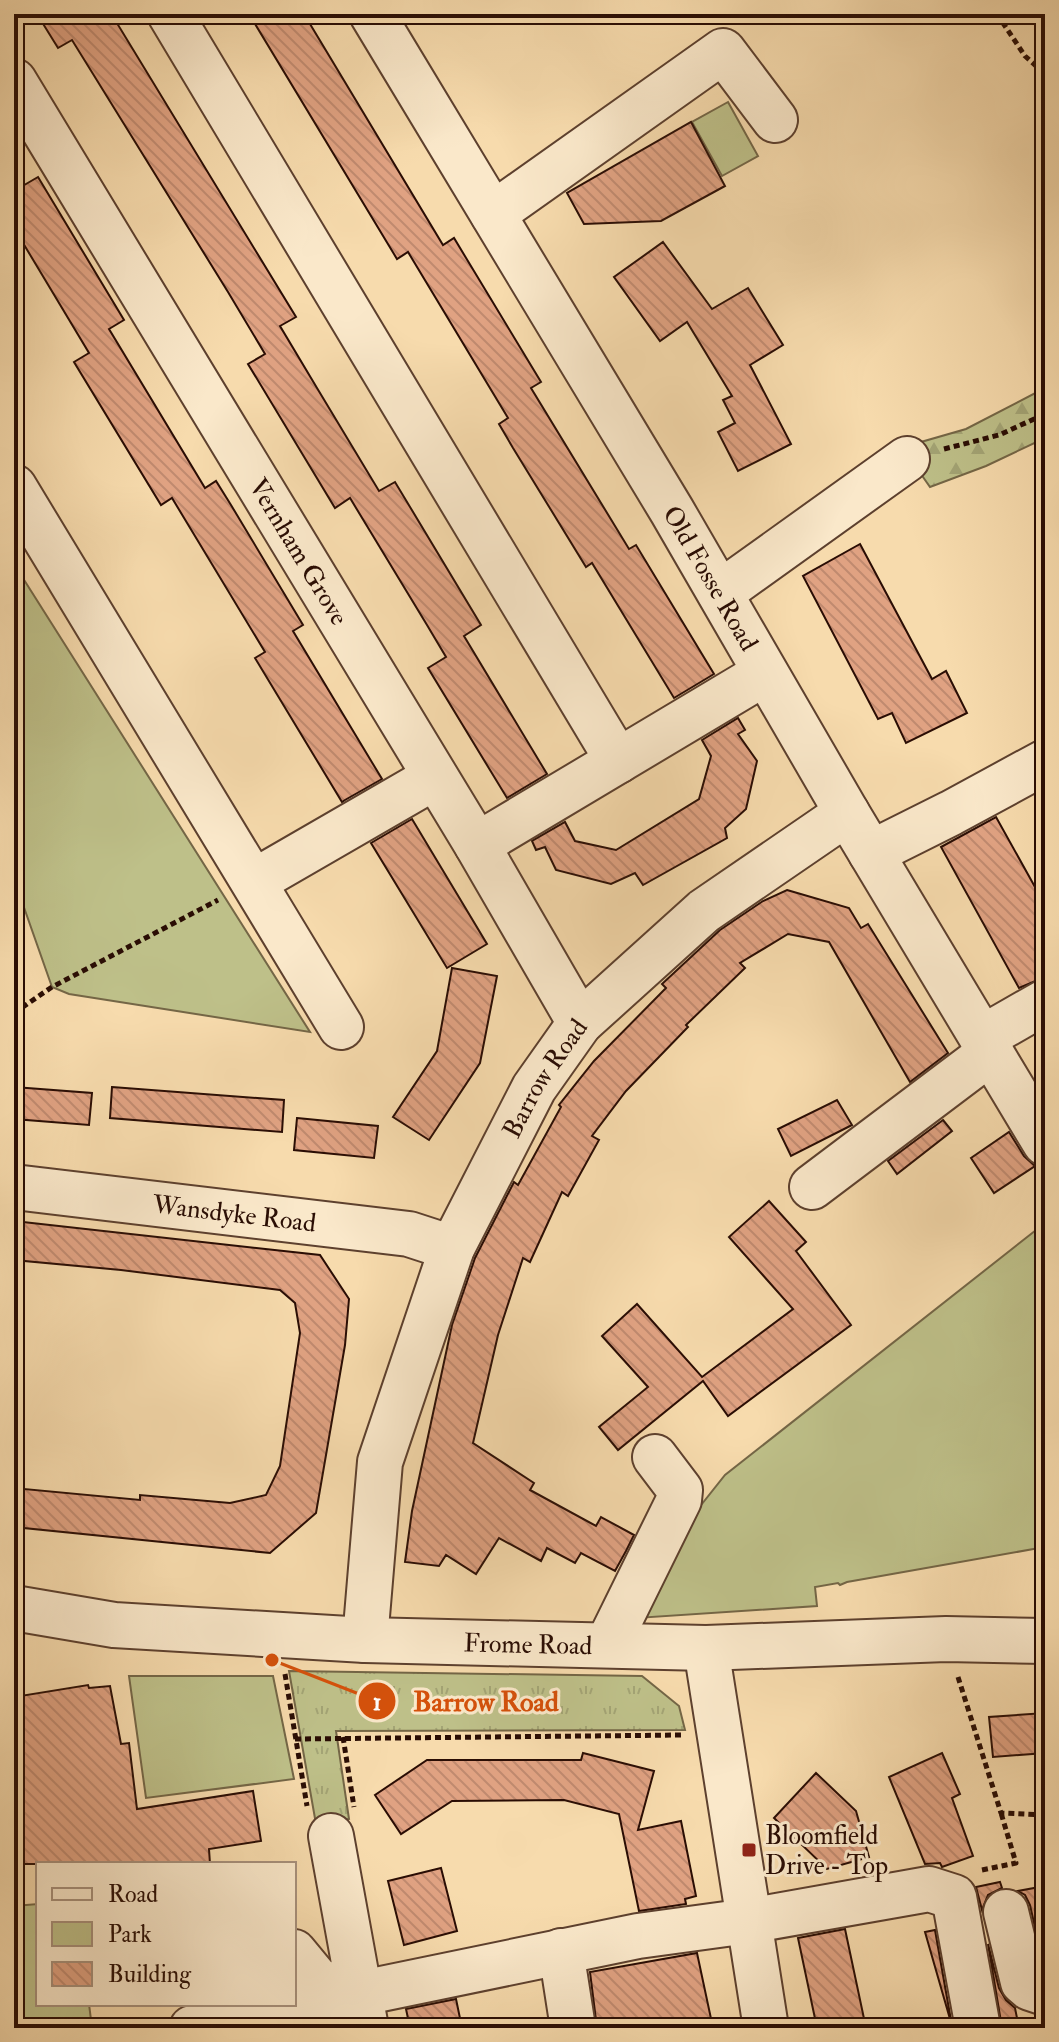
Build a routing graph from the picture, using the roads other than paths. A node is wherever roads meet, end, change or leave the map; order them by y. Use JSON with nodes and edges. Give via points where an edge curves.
{"nodes":[{"id":1,"x":170,"y":14,"type":"edge"},
{"id":2,"x":372,"y":14,"type":"edge"},
{"id":3,"x":14,"y":81,"type":"edge"},
{"id":4,"x":775,"y":120,"type":"dead end"},
{"id":5,"x":493,"y":214,"type":"junction"},
{"id":6,"x":907,"y":459,"type":"road end"},
{"id":7,"x":14,"y":487,"type":"edge"},
{"id":8,"x":720,"y":593,"type":"junction"},
{"id":9,"x":765,"y":673,"type":"junction"},
{"id":10,"x":618,"y":761,"type":"junction"},
{"id":11,"x":1045,"y":762,"type":"edge"},
{"id":12,"x":435,"y":777,"type":"junction"},
{"id":13,"x":847,"y":813,"type":"junction"},
{"id":14,"x":477,"y":845,"type":"junction"},
{"id":15,"x":871,"y":853,"type":"junction"},
{"id":16,"x":255,"y":881,"type":"junction"},
{"id":17,"x":1045,"y":1002,"type":"edge"},
{"id":18,"x":580,"y":1023,"type":"junction"},
{"id":19,"x":341,"y":1027,"type":"dead end"},
{"id":20,"x":986,"y":1045,"type":"junction"},
{"id":21,"x":1045,"y":1143,"type":"edge"},
{"id":22,"x":14,"y":1187,"type":"edge"},
{"id":23,"x":812,"y":1187,"type":"dead end"},
{"id":24,"x":452,"y":1248,"type":"junction"},
{"id":25,"x":655,"y":1457,"type":"dead end"},
{"id":26,"x":14,"y":1608,"type":"edge"},
{"id":27,"x":365,"y":1640,"type":"junction"},
{"id":28,"x":1045,"y":1641,"type":"edge"},
{"id":29,"x":608,"y":1644,"type":"junction"},
{"id":30,"x":706,"y":1648,"type":"junction"},
{"id":31,"x":331,"y":1836,"type":"road end"},
{"id":32,"x":1006,"y":1912,"type":"dead end"},
{"id":33,"x":748,"y":1921,"type":"junction"},
{"id":34,"x":561,"y":1951,"type":"junction"},
{"id":35,"x":296,"y":1954,"type":"edge"},
{"id":36,"x":1045,"y":1993,"type":"edge"},
{"id":37,"x":364,"y":2011,"type":"edge"},
{"id":38,"x":192,"y":2028,"type":"edge"},
{"id":39,"x":573,"y":2028,"type":"edge"},
{"id":40,"x":766,"y":2028,"type":"edge"},
{"id":41,"x":978,"y":2028,"type":"edge"}],
"edges":[{"from":1,"to":10,"type":"street"},
{"from":2,"to":5,"type":"street","name":"Old Fosse Road"},
{"from":3,"to":12,"type":"street","name":"Vernham Grove"},
{"from":4,"to":5,"type":"street","via":[[723,51]]},
{"from":5,"to":8,"type":"street","name":"Old Fosse Road"},
{"from":6,"to":8,"type":"street"},
{"from":7,"to":16,"type":"street"},
{"from":8,"to":9,"type":"street","name":"Old Fosse Road"},
{"from":9,"to":10,"type":"street"},
{"from":9,"to":13,"type":"street","name":"Old Fosse Road"},
{"from":10,"to":14,"type":"street"},
{"from":11,"to":15,"type":"street"},
{"from":12,"to":14,"type":"street","name":"Vernham Grove"},
{"from":12,"to":16,"type":"street"},
{"from":13,"to":15,"type":"street","name":"Old Fosse Road"},
{"from":13,"to":18,"type":"street","name":"Barrow Road","via":[[704,911]]},
{"from":14,"to":18,"type":"street","name":"Vernham Grove"},
{"from":15,"to":20,"type":"street","name":"Old Fosse Road"},
{"from":16,"to":19,"type":"street"},
{"from":17,"to":20,"type":"street"},
{"from":18,"to":24,"type":"street","name":"Barrow Road","via":[[534,1088]]},
{"from":20,"to":21,"type":"street","name":"Old Fosse Road"},
{"from":20,"to":23,"type":"street"},
{"from":22,"to":24,"type":"street","name":"Wansdyke Road","via":[[409,1234]]},
{"from":24,"to":27,"type":"street","name":"Barrow Road","via":[[380,1462]]},
{"from":25,"to":29,"type":"street","via":[[680,1490],[679,1500]]},
{"from":26,"to":27,"type":"street","name":"Frome Road","via":[[114,1625]]},
{"from":27,"to":29,"type":"street","name":"Frome Road"},
{"from":28,"to":30,"type":"street","name":"Frome Road","via":[[946,1639]]},
{"from":29,"to":30,"type":"street","name":"Frome Road"},
{"from":30,"to":33,"type":"street"},
{"from":31,"to":37,"type":"street"},
{"from":32,"to":36,"type":"street","via":[[1023,1982]]},
{"from":33,"to":34,"type":"street"},
{"from":33,"to":40,"type":"street"},
{"from":33,"to":41,"type":"street","via":[[929,1889],[954,1897]]},
{"from":34,"to":37,"type":"street"},
{"from":34,"to":39,"type":"street"},
{"from":35,"to":37,"type":"street","via":[[318,1981]]},
{"from":37,"to":38,"type":"street"}]}
